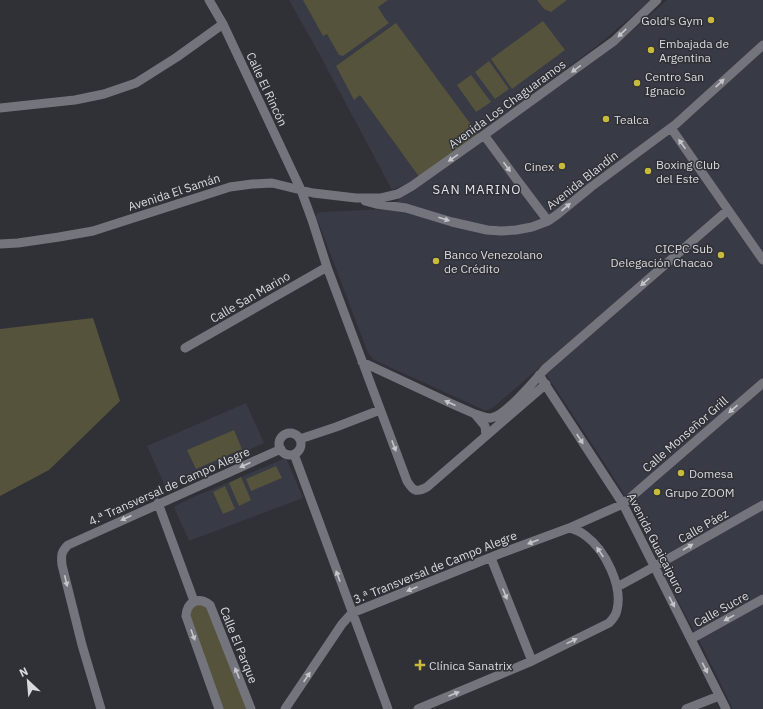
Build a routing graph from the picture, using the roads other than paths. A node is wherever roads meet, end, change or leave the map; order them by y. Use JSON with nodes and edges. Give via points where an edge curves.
{"nodes":[{"id":1,"x":209,"y":0,"type":"edge"},
{"id":2,"x":657,"y":0,"type":"edge"},
{"id":3,"x":223,"y":24,"type":"junction"},
{"id":4,"x":763,"y":45,"type":"edge"},
{"id":5,"x":0,"y":108,"type":"edge"},
{"id":6,"x":671,"y":128,"type":"junction"},
{"id":7,"x":484,"y":135,"type":"junction"},
{"id":8,"x":301,"y":190,"type":"junction"},
{"id":9,"x":398,"y":194,"type":"junction"},
{"id":10,"x":356,"y":198,"type":"junction"},
{"id":11,"x":406,"y":208,"type":"junction"},
{"id":12,"x":728,"y":210,"type":"junction"},
{"id":13,"x":548,"y":220,"type":"junction"},
{"id":14,"x":0,"y":244,"type":"edge"},
{"id":15,"x":763,"y":260,"type":"edge"},
{"id":16,"x":327,"y":267,"type":"junction"},
{"id":17,"x":185,"y":348,"type":"dead end"},
{"id":18,"x":362,"y":362,"type":"junction"},
{"id":19,"x":540,"y":375,"type":"junction"},
{"id":20,"x":763,"y":383,"type":"edge"},
{"id":21,"x":546,"y":384,"type":"junction"},
{"id":22,"x":380,"y":410,"type":"junction"},
{"id":23,"x":475,"y":414,"type":"junction"},
{"id":24,"x":486,"y":436,"type":"junction"},
{"id":25,"x":300,"y":439,"type":"junction"},
{"id":26,"x":281,"y":449,"type":"junction"},
{"id":27,"x":294,"y":454,"type":"junction"},
{"id":28,"x":158,"y":503,"type":"junction"},
{"id":29,"x":623,"y":504,"type":"junction"},
{"id":30,"x":763,"y":505,"type":"edge"},
{"id":31,"x":569,"y":528,"type":"junction"},
{"id":32,"x":491,"y":558,"type":"junction"},
{"id":33,"x":655,"y":567,"type":"junction"},
{"id":34,"x":617,"y":587,"type":"junction"},
{"id":35,"x":763,"y":599,"type":"edge"},
{"id":36,"x":194,"y":601,"type":"junction"},
{"id":37,"x":352,"y":613,"type":"junction"},
{"id":38,"x":691,"y":640,"type":"junction"},
{"id":39,"x":532,"y":661,"type":"junction"},
{"id":40,"x":719,"y":696,"type":"junction"},
{"id":41,"x":101,"y":709,"type":"edge"},
{"id":42,"x":219,"y":709,"type":"edge"},
{"id":43,"x":251,"y":709,"type":"edge"},
{"id":44,"x":285,"y":709,"type":"edge"},
{"id":45,"x":388,"y":709,"type":"edge"},
{"id":46,"x":418,"y":709,"type":"edge"},
{"id":47,"x":686,"y":709,"type":"edge"},
{"id":48,"x":726,"y":709,"type":"edge"}],
"edges":[{"from":1,"to":3,"type":"street","name":"Calle El Rincón"},
{"from":2,"to":7,"type":"street","name":"Avenida Los Chaguaramos","one_way":true,"via":[[614,41]]},
{"from":3,"to":5,"type":"street","via":[[136,83],[104,94]]},
{"from":3,"to":8,"type":"street","name":"Calle El Rincón"},
{"from":6,"to":4,"type":"street","name":"Avenida Blandín","one_way":true},
{"from":12,"to":6,"type":"street","one_way":true},
{"from":13,"to":6,"type":"street","name":"Avenida Blandín","one_way":true},
{"from":7,"to":9,"type":"street","name":"Avenida Los Chaguaramos","one_way":true},
{"from":7,"to":13,"type":"street","one_way":true},
{"from":8,"to":10,"type":"street","name":"Avenida El Samán"},
{"from":8,"to":14,"type":"street","name":"Avenida El Samán","via":[[272,183],[230,187],[93,231]]},
{"from":8,"to":16,"type":"street","name":"Calle El Rincón"},
{"from":9,"to":10,"type":"street","name":"Avenida Los Chaguaramos","via":[[382,198]]},
{"from":9,"to":11,"type":"street"},
{"from":10,"to":11,"type":"street","name":"Avenida Blandín"},
{"from":11,"to":13,"type":"street","name":"Avenida Blandín","one_way":true,"via":[[487,230],[516,230]]},
{"from":12,"to":15,"type":"street"},
{"from":12,"to":19,"type":"street","one_way":true},
{"from":16,"to":17,"type":"street","name":"Calle San Marino"},
{"from":16,"to":18,"type":"street","name":"Calle El Rincón"},
{"from":18,"to":22,"type":"street","name":"Calle El Rincón"},
{"from":23,"to":18,"type":"street","one_way":true},
{"from":19,"to":21,"type":"street","name":"Avenida Guaicaipuro"},
{"from":19,"to":23,"type":"street","via":[[496,416],[489,418]]},
{"from":20,"to":29,"type":"street","name":"Calle Monseñor Grill","one_way":true},
{"from":21,"to":24,"type":"street"},
{"from":21,"to":29,"type":"street","name":"Avenida Guaicaipuro","one_way":true},
{"from":22,"to":24,"type":"street","name":"Calle El Rincón","one_way":true,"via":[[407,481],[410,487],[416,490],[427,487]]},
{"from":22,"to":25,"type":"street"},
{"from":23,"to":24,"type":"street","via":[[485,426]]},
{"from":25,"to":26,"type":"street","via":[[295,434],[285,434],[280,439]]},
{"from":25,"to":27,"type":"street","via":[[300,448]]},
{"from":26,"to":27,"type":"street","via":[[285,453]]},
{"from":26,"to":28,"type":"street","name":"4.ª Transversal de Campo Alegre","one_way":true},
{"from":37,"to":27,"type":"street","one_way":true},
{"from":28,"to":36,"type":"street"},
{"from":28,"to":41,"type":"street","name":"4.ª Transversal de Campo Alegre","one_way":true,"via":[[68,545],[61,556],[82,645]]},
{"from":29,"to":31,"type":"street","name":"3.ª Transversal de Campo Alegre"},
{"from":29,"to":33,"type":"street","name":"Avenida Guaicaipuro"},
{"from":33,"to":30,"type":"street","name":"Calle Páez","one_way":true},
{"from":31,"to":32,"type":"street","name":"3.ª Transversal de Campo Alegre","one_way":true},
{"from":34,"to":31,"type":"street","one_way":true,"via":[[614,576],[597,547],[586,536]]},
{"from":32,"to":37,"type":"street","name":"3.ª Transversal de Campo Alegre","one_way":true},
{"from":32,"to":39,"type":"street","one_way":true},
{"from":33,"to":34,"type":"street","name":"Calle Páez"},
{"from":33,"to":38,"type":"street","name":"Avenida Guaicaipuro","one_way":true},
{"from":39,"to":34,"type":"street","one_way":true,"via":[[609,623],[617,611]]},
{"from":35,"to":38,"type":"street","name":"Calle Sucre","one_way":true},
{"from":36,"to":42,"type":"street","one_way":true,"via":[[186,611],[186,616]]},
{"from":43,"to":36,"type":"street","name":"Calle El Parque","one_way":true,"via":[[210,605]]},
{"from":44,"to":37,"type":"street","name":"3.ª Transversal de Campo Alegre","one_way":true},
{"from":37,"to":45,"type":"street"},
{"from":38,"to":40,"type":"street","name":"Avenida Guaicaipuro","one_way":true},
{"from":46,"to":39,"type":"street","one_way":true},
{"from":40,"to":47,"type":"street"},
{"from":40,"to":48,"type":"street","name":"Avenida Guaicaipuro"}]}
